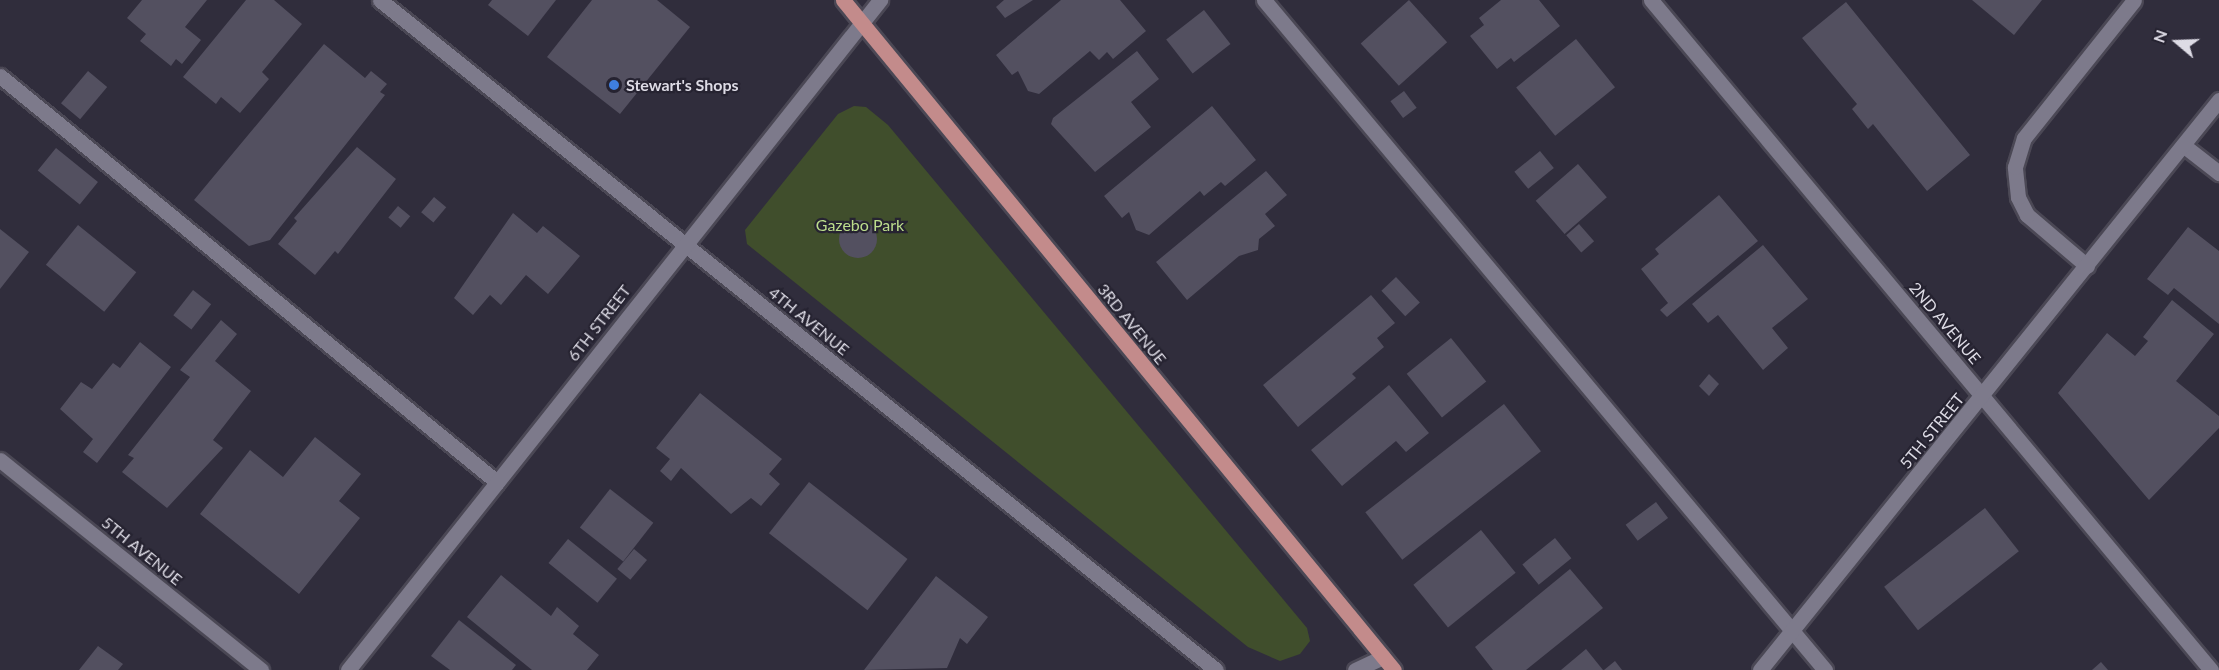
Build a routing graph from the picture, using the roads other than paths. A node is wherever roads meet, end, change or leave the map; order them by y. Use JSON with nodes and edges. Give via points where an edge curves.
{"nodes":[{"id":1,"x":380,"y":0,"type":"edge"},
{"id":2,"x":843,"y":0,"type":"edge"},
{"id":3,"x":880,"y":0,"type":"edge"},
{"id":4,"x":1264,"y":0,"type":"edge"},
{"id":5,"x":1651,"y":0,"type":"edge"},
{"id":6,"x":2134,"y":0,"type":"edge"},
{"id":7,"x":861,"y":23,"type":"junction"},
{"id":8,"x":0,"y":76,"type":"edge"},
{"id":9,"x":2219,"y":100,"type":"edge"},
{"id":10,"x":2183,"y":145,"type":"junction"},
{"id":11,"x":2219,"y":173,"type":"edge"},
{"id":12,"x":684,"y":244,"type":"junction"},
{"id":13,"x":2087,"y":266,"type":"junction"},
{"id":14,"x":1983,"y":397,"type":"junction"},
{"id":15,"x":0,"y":460,"type":"edge"},
{"id":16,"x":497,"y":482,"type":"junction"},
{"id":17,"x":1792,"y":630,"type":"junction"},
{"id":18,"x":1383,"y":657,"type":"junction"},
{"id":19,"x":261,"y":670,"type":"edge"},
{"id":20,"x":348,"y":670,"type":"edge"},
{"id":21,"x":1216,"y":670,"type":"edge"},
{"id":22,"x":1355,"y":670,"type":"edge"},
{"id":23,"x":1394,"y":670,"type":"edge"},
{"id":24,"x":1760,"y":670,"type":"edge"},
{"id":25,"x":1825,"y":670,"type":"edge"},
{"id":26,"x":2211,"y":670,"type":"edge"}],
"edges":[{"from":1,"to":12,"type":"street","name":"4TH AVENUE"},
{"from":2,"to":7,"type":"main road","name":"3RD AVENUE"},
{"from":3,"to":7,"type":"street","name":"6TH STREET"},
{"from":4,"to":17,"type":"street"},
{"from":5,"to":14,"type":"street","name":"2ND AVENUE"},
{"from":6,"to":13,"type":"street","via":[[2024,138],[2015,167],[2018,197],[2027,215]]},
{"from":7,"to":12,"type":"street","name":"6TH STREET"},
{"from":7,"to":18,"type":"main road","name":"3RD AVENUE"},
{"from":8,"to":16,"type":"street"},
{"from":9,"to":10,"type":"street","name":"5TH STREET"},
{"from":10,"to":11,"type":"street"},
{"from":10,"to":13,"type":"street","name":"5TH STREET"},
{"from":12,"to":16,"type":"street","name":"6TH STREET"},
{"from":12,"to":21,"type":"street","name":"4TH AVENUE"},
{"from":13,"to":14,"type":"street","name":"5TH STREET"},
{"from":14,"to":17,"type":"street","name":"5TH STREET"},
{"from":14,"to":26,"type":"street","name":"2ND AVENUE"},
{"from":15,"to":19,"type":"street","name":"5TH AVENUE"},
{"from":16,"to":20,"type":"street","name":"6TH STREET"},
{"from":17,"to":24,"type":"street","name":"5TH STREET"},
{"from":17,"to":25,"type":"street"},
{"from":18,"to":22,"type":"street"},
{"from":18,"to":23,"type":"main road","name":"3RD AVENUE"}]}
